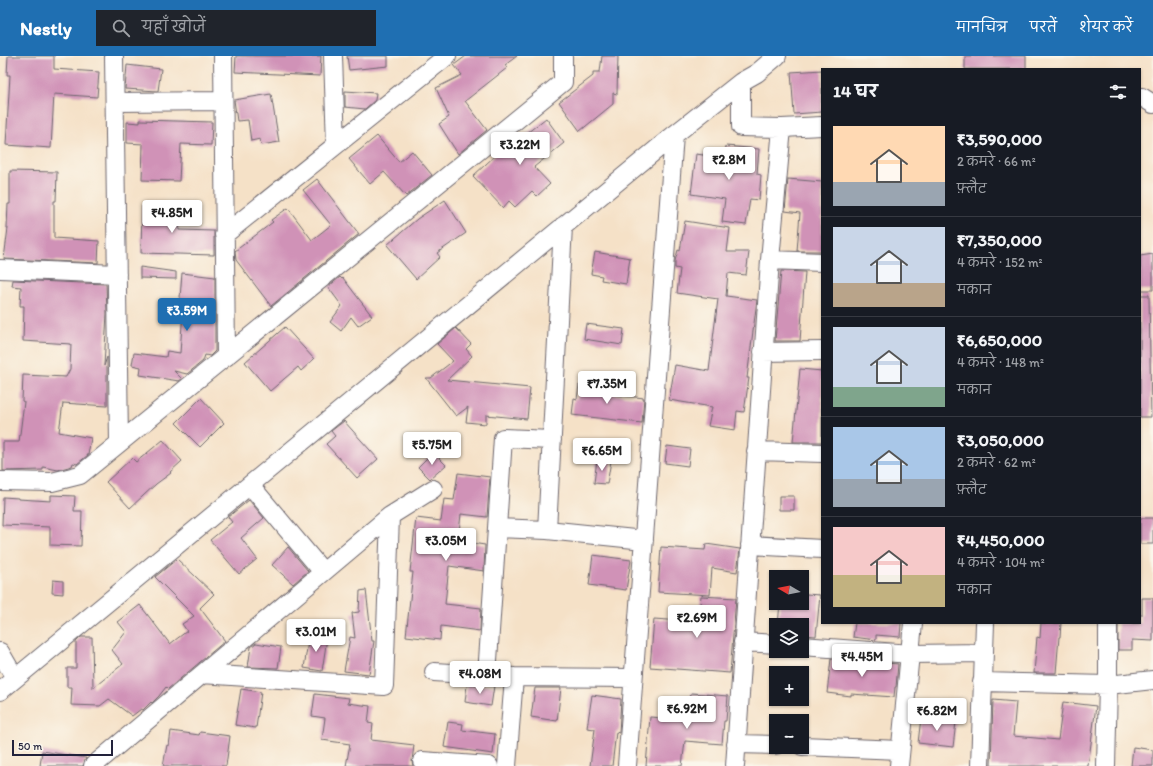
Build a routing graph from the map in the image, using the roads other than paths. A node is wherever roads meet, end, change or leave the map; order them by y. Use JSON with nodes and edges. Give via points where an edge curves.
{"nodes":[{"id":1,"x":114,"y":56,"type":"edge"},
{"id":2,"x":223,"y":56,"type":"edge"},
{"id":3,"x":333,"y":56,"type":"edge"},
{"id":4,"x":563,"y":56,"type":"edge"},
{"id":5,"x":777,"y":56,"type":"edge"},
{"id":6,"x":445,"y":57,"type":"edge"},
{"id":7,"x":740,"y":82,"type":"junction"},
{"id":8,"x":1141,"y":96,"type":"edge"},
{"id":9,"x":223,"y":101,"type":"junction"},
{"id":10,"x":115,"y":102,"type":"junction"},
{"id":11,"x":1153,"y":104,"type":"edge"},
{"id":12,"x":821,"y":126,"type":"edge"},
{"id":13,"x":782,"y":128,"type":"junction"},
{"id":14,"x":674,"y":135,"type":"junction"},
{"id":15,"x":336,"y":145,"type":"junction"},
{"id":16,"x":563,"y":226,"type":"junction"},
{"id":17,"x":224,"y":235,"type":"junction"},
{"id":18,"x":770,"y":260,"type":"junction"},
{"id":19,"x":821,"y":262,"type":"edge"},
{"id":20,"x":0,"y":268,"type":"edge"},
{"id":21,"x":117,"y":274,"type":"junction"},
{"id":22,"x":821,"y":351,"type":"edge"},
{"id":23,"x":763,"y":352,"type":"junction"},
{"id":24,"x":226,"y":357,"type":"junction"},
{"id":25,"x":552,"y":440,"type":"junction"},
{"id":26,"x":119,"y":443,"type":"junction"},
{"id":27,"x":756,"y":451,"type":"junction"},
{"id":28,"x":821,"y":453,"type":"edge"},
{"id":29,"x":0,"y":481,"type":"edge"},
{"id":30,"x":250,"y":485,"type":"junction"},
{"id":31,"x":433,"y":489,"type":"dead end"},
{"id":32,"x":390,"y":516,"type":"junction"},
{"id":33,"x":497,"y":528,"type":"junction"},
{"id":34,"x":547,"y":530,"type":"junction"},
{"id":35,"x":644,"y":540,"type":"junction"},
{"id":36,"x":750,"y":545,"type":"junction"},
{"id":37,"x":821,"y":549,"type":"edge"},
{"id":38,"x":323,"y":572,"type":"junction"},
{"id":39,"x":913,"y":624,"type":"edge"},
{"id":40,"x":985,"y":624,"type":"edge"},
{"id":41,"x":1108,"y":624,"type":"edge"},
{"id":42,"x":743,"y":642,"type":"junction"},
{"id":43,"x":769,"y":644,"type":"edge"},
{"id":44,"x":809,"y":647,"type":"edge"},
{"id":45,"x":0,"y":652,"type":"edge"},
{"id":46,"x":983,"y":653,"type":"junction"},
{"id":47,"x":911,"y":654,"type":"junction"},
{"id":48,"x":434,"y":672,"type":"dead end"},
{"id":49,"x":202,"y":674,"type":"junction"},
{"id":50,"x":487,"y":675,"type":"junction"},
{"id":51,"x":514,"y":677,"type":"junction"},
{"id":52,"x":15,"y":678,"type":"junction"},
{"id":53,"x":633,"y":678,"type":"junction"},
{"id":54,"x":1153,"y":680,"type":"edge"},
{"id":55,"x":982,"y":682,"type":"junction"},
{"id":56,"x":1108,"y":685,"type":"junction"},
{"id":57,"x":0,"y":691,"type":"edge"},
{"id":58,"x":736,"y":744,"type":"junction"},
{"id":59,"x":769,"y":745,"type":"edge"},
{"id":60,"x":809,"y":747,"type":"edge"},
{"id":61,"x":899,"y":758,"type":"edge"},
{"id":62,"x":422,"y":761,"type":"dead end"},
{"id":63,"x":93,"y":766,"type":"edge"},
{"id":64,"x":489,"y":766,"type":"edge"},
{"id":65,"x":507,"y":766,"type":"edge"},
{"id":66,"x":627,"y":766,"type":"edge"},
{"id":67,"x":735,"y":766,"type":"edge"},
{"id":68,"x":980,"y":766,"type":"edge"},
{"id":69,"x":1106,"y":766,"type":"edge"}],
"edges":[{"from":1,"to":10,"type":"street"},
{"from":2,"to":9,"type":"street"},
{"from":3,"to":15,"type":"street"},
{"from":4,"to":24,"type":"street","via":[[563,82]]},
{"from":5,"to":7,"type":"street"},
{"from":6,"to":15,"type":"street"},
{"from":7,"to":13,"type":"street","via":[[741,127]]},
{"from":7,"to":14,"type":"street"},
{"from":8,"to":11,"type":"street"},
{"from":9,"to":10,"type":"street"},
{"from":9,"to":17,"type":"street"},
{"from":10,"to":21,"type":"street"},
{"from":12,"to":13,"type":"street"},
{"from":13,"to":18,"type":"street"},
{"from":14,"to":16,"type":"street"},
{"from":14,"to":35,"type":"street"},
{"from":15,"to":17,"type":"street"},
{"from":16,"to":25,"type":"street"},
{"from":16,"to":30,"type":"street"},
{"from":17,"to":24,"type":"street"},
{"from":18,"to":19,"type":"street"},
{"from":18,"to":23,"type":"street"},
{"from":20,"to":21,"type":"street"},
{"from":21,"to":26,"type":"street"},
{"from":22,"to":23,"type":"street"},
{"from":23,"to":27,"type":"street"},
{"from":24,"to":26,"type":"street"},
{"from":25,"to":33,"type":"street","via":[[503,438]]},
{"from":25,"to":34,"type":"street"},
{"from":26,"to":29,"type":"street","via":[[80,475],[52,482]]},
{"from":27,"to":28,"type":"street"},
{"from":27,"to":36,"type":"street"},
{"from":30,"to":38,"type":"street"},
{"from":30,"to":52,"type":"street"},
{"from":31,"to":32,"type":"street"},
{"from":32,"to":38,"type":"street"},
{"from":32,"to":49,"type":"street","via":[[384,686]]},
{"from":33,"to":34,"type":"street"},
{"from":33,"to":50,"type":"street"},
{"from":34,"to":35,"type":"street"},
{"from":35,"to":53,"type":"street"},
{"from":36,"to":37,"type":"street"},
{"from":36,"to":42,"type":"street"},
{"from":38,"to":49,"type":"street"},
{"from":39,"to":47,"type":"street"},
{"from":40,"to":46,"type":"street"},
{"from":41,"to":56,"type":"street"},
{"from":42,"to":43,"type":"street"},
{"from":42,"to":58,"type":"street"},
{"from":44,"to":47,"type":"street"},
{"from":45,"to":52,"type":"street"},
{"from":46,"to":47,"type":"street"},
{"from":46,"to":55,"type":"street"},
{"from":47,"to":61,"type":"street"},
{"from":48,"to":50,"type":"street"},
{"from":49,"to":63,"type":"street"},
{"from":50,"to":51,"type":"street"},
{"from":51,"to":53,"type":"street"},
{"from":51,"to":65,"type":"street"},
{"from":52,"to":57,"type":"street"},
{"from":53,"to":66,"type":"street"},
{"from":54,"to":56,"type":"street"},
{"from":55,"to":56,"type":"street"},
{"from":55,"to":68,"type":"street"},
{"from":56,"to":69,"type":"street"},
{"from":58,"to":59,"type":"street"},
{"from":58,"to":67,"type":"street"},
{"from":60,"to":61,"type":"street"},
{"from":62,"to":64,"type":"street"}]}
